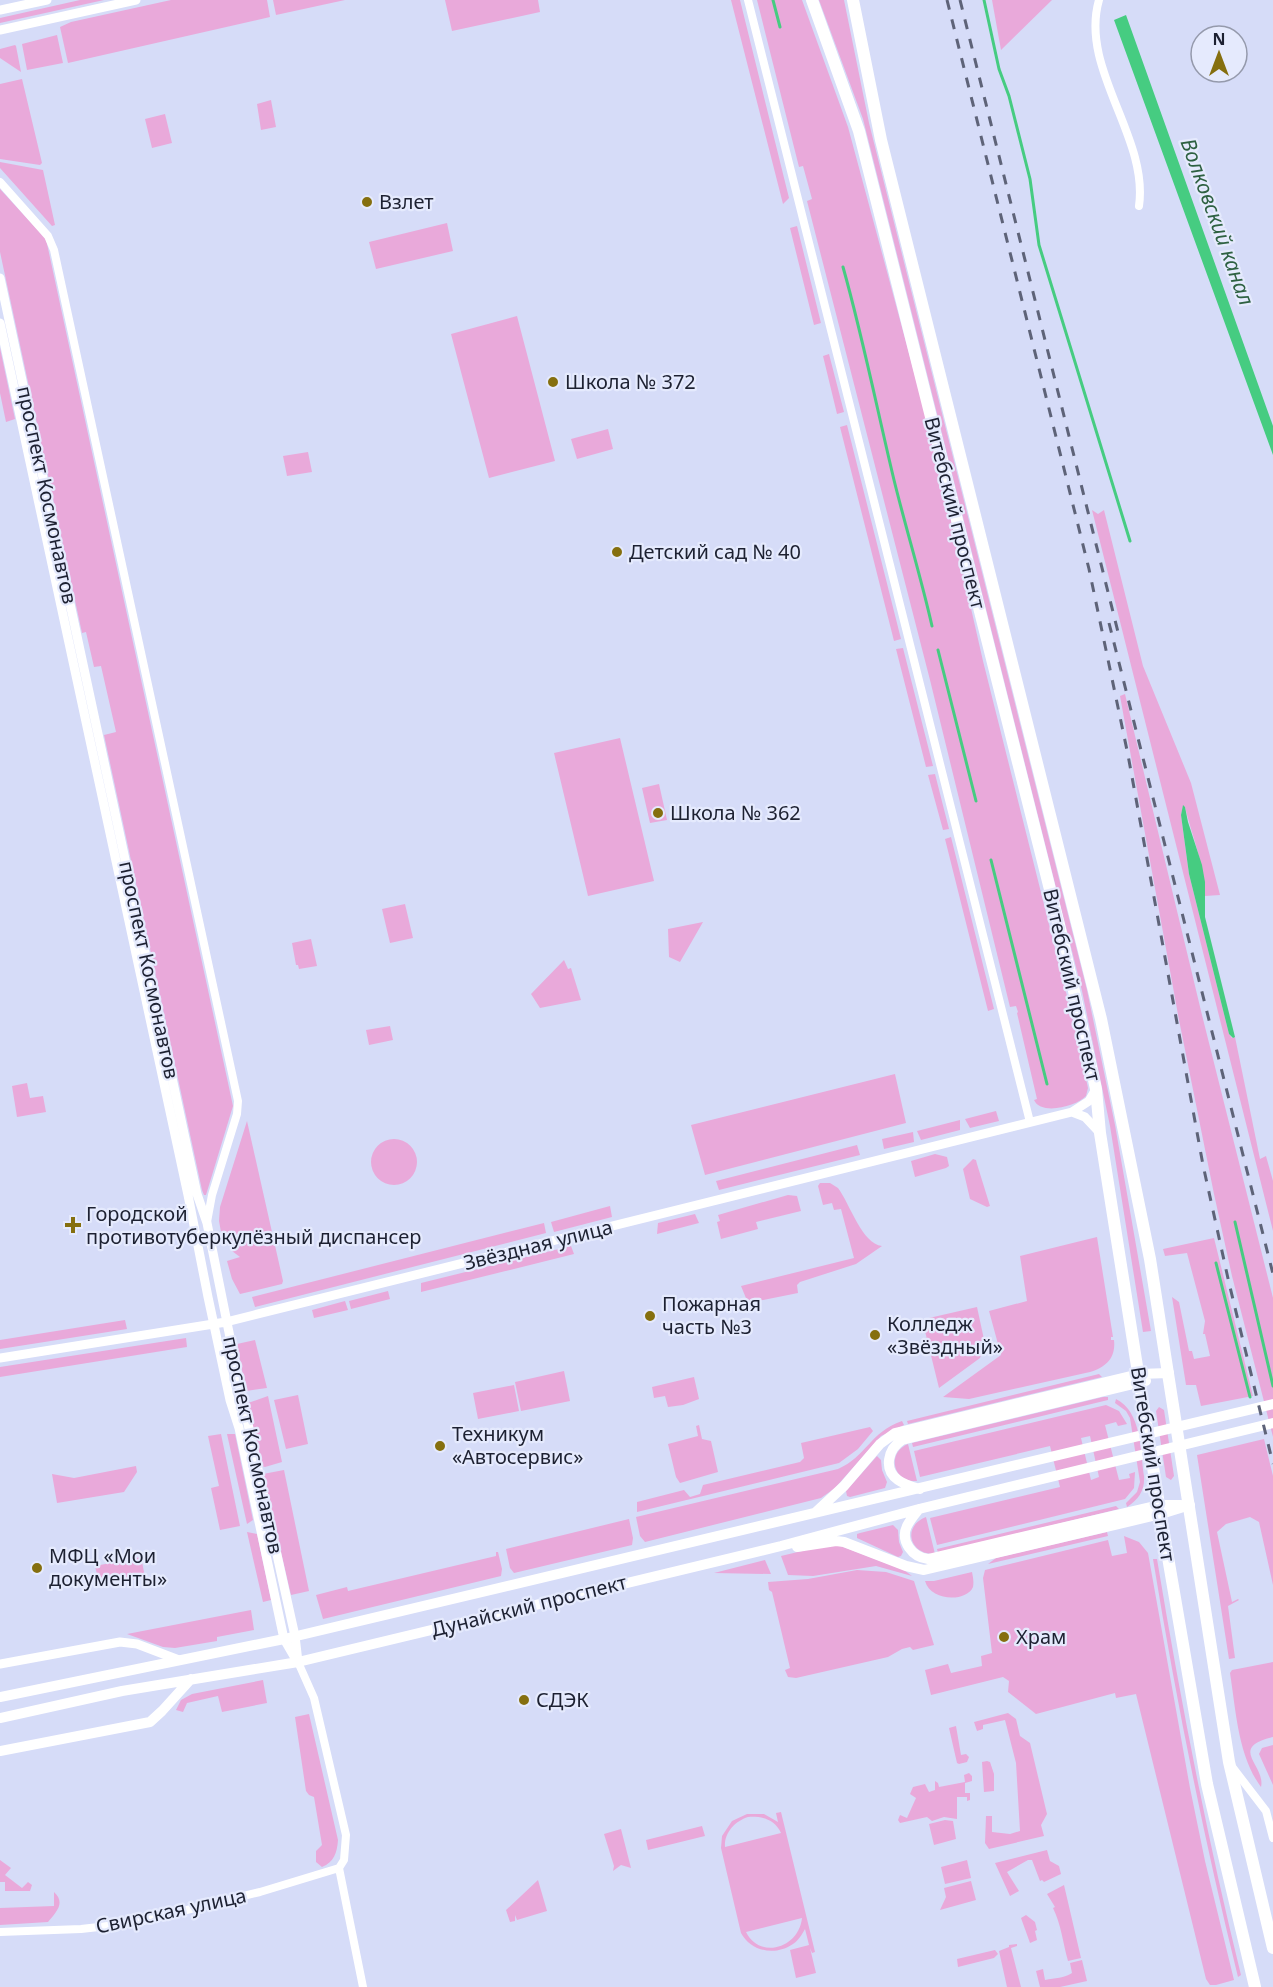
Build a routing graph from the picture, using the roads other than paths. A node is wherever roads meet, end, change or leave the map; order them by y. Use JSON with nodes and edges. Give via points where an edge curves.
{"nodes":[{"id":1,"x":47,"y":0,"type":"edge"},
{"id":2,"x":136,"y":0,"type":"edge"},
{"id":3,"x":748,"y":0,"type":"edge"},
{"id":4,"x":812,"y":0,"type":"edge"},
{"id":5,"x":853,"y":0,"type":"edge"},
{"id":6,"x":1098,"y":0,"type":"edge"},
{"id":7,"x":0,"y":10,"type":"edge"},
{"id":8,"x":0,"y":30,"type":"edge"},
{"id":9,"x":0,"y":182,"type":"edge"},
{"id":10,"x":1139,"y":206,"type":"dead end"},
{"id":11,"x":0,"y":278,"type":"edge"},
{"id":12,"x":0,"y":323,"type":"edge"},
{"id":13,"x":1096,"y":1089,"type":"junction"},
{"id":14,"x":1072,"y":1112,"type":"junction"},
{"id":15,"x":1030,"y":1122,"type":"junction"},
{"id":16,"x":1100,"y":1133,"type":"junction"},
{"id":17,"x":207,"y":1223,"type":"junction"},
{"id":18,"x":226,"y":1322,"type":"junction"},
{"id":19,"x":214,"y":1324,"type":"junction"},
{"id":20,"x":0,"y":1358,"type":"edge"},
{"id":21,"x":1169,"y":1373,"type":"junction"},
{"id":22,"x":1140,"y":1379,"type":"junction"},
{"id":23,"x":1273,"y":1404,"type":"edge"},
{"id":24,"x":1273,"y":1423,"type":"edge"},
{"id":25,"x":921,"y":1489,"type":"junction"},
{"id":26,"x":1190,"y":1505,"type":"junction"},
{"id":27,"x":919,"y":1509,"type":"junction"},
{"id":28,"x":1160,"y":1510,"type":"junction"},
{"id":29,"x":814,"y":1514,"type":"junction"},
{"id":30,"x":781,"y":1545,"type":"junction"},
{"id":31,"x":290,"y":1638,"type":"junction"},
{"id":32,"x":179,"y":1660,"type":"junction"},
{"id":33,"x":298,"y":1662,"type":"junction"},
{"id":34,"x":0,"y":1664,"type":"edge"},
{"id":35,"x":191,"y":1679,"type":"junction"},
{"id":36,"x":0,"y":1697,"type":"edge"},
{"id":37,"x":0,"y":1718,"type":"edge"},
{"id":38,"x":0,"y":1751,"type":"edge"},
{"id":39,"x":1229,"y":1762,"type":"junction"},
{"id":40,"x":1273,"y":1838,"type":"edge"},
{"id":41,"x":339,"y":1868,"type":"junction"},
{"id":42,"x":0,"y":1932,"type":"edge"},
{"id":43,"x":1273,"y":1948,"type":"edge"},
{"id":44,"x":363,"y":1987,"type":"edge"},
{"id":45,"x":1255,"y":1987,"type":"edge"}],
"edges":[{"from":1,"to":7,"type":"street"},
{"from":2,"to":8,"type":"street"},
{"from":3,"to":15,"type":"street"},
{"from":4,"to":13,"type":"main road","name":"Витебский проспект","via":[[859,131],[1061,933]]},
{"from":5,"to":21,"type":"main road","name":"Витебский проспект","via":[[881,140],[1101,1019],[1136,1184]]},
{"from":6,"to":10,"type":"street","via":[[1094,20],[1099,52],[1137,165]]},
{"from":9,"to":17,"type":"street","via":[[48,236],[54,250],[237,1101],[237,1114]]},
{"from":11,"to":17,"type":"street","name":"проспект Космонавтов","via":[[195,1183]]},
{"from":12,"to":19,"type":"street","name":"проспект Космонавтов"},
{"from":13,"to":14,"type":"street","via":[[1089,1101]]},
{"from":13,"to":16,"type":"main road","name":"Витебский проспект"},
{"from":14,"to":15,"type":"street","name":"Звёздная улица"},
{"from":14,"to":16,"type":"street","via":[[1085,1117]]},
{"from":15,"to":18,"type":"street","name":"Звёздная улица"},
{"from":16,"to":22,"type":"main road","name":"Витебский проспект"},
{"from":17,"to":18,"type":"street","name":"проспект Космонавтов"},
{"from":18,"to":19,"type":"street","name":"Звёздная улица"},
{"from":18,"to":31,"type":"street","name":"проспект Космонавтов"},
{"from":19,"to":20,"type":"street","name":"Звёздная улица"},
{"from":19,"to":31,"type":"street","name":"проспект Космонавтов"},
{"from":21,"to":22,"type":"main road"},
{"from":21,"to":26,"type":"main road","name":"Витебский проспект"},
{"from":22,"to":25,"type":"main road","via":[[899,1442],[891,1452],[890,1470],[899,1481]]},
{"from":22,"to":28,"type":"main road","name":"Витебский проспект"},
{"from":22,"to":29,"type":"main road","via":[[895,1434],[880,1444]]},
{"from":23,"to":25,"type":"main road","name":"Дунайский проспект"},
{"from":24,"to":27,"type":"main road","name":"Дунайский проспект"},
{"from":25,"to":29,"type":"main road","name":"Дунайский проспект"},
{"from":26,"to":28,"type":"main road"},
{"from":26,"to":39,"type":"main road","name":"Витебский проспект"},
{"from":27,"to":28,"type":"main road","via":[[908,1524],[905,1538],[912,1552],[928,1559]]},
{"from":27,"to":30,"type":"main road","name":"Дунайский проспект"},
{"from":28,"to":30,"type":"main road","via":[[924,1570],[844,1542]]},
{"from":28,"to":45,"type":"main road","name":"Витебский проспект","via":[[1207,1784]]},
{"from":29,"to":31,"type":"main road","name":"Дунайский проспект"},
{"from":30,"to":33,"type":"main road","name":"Дунайский проспект"},
{"from":31,"to":32,"type":"main road","name":"Дунайский проспект"},
{"from":31,"to":33,"type":"street","name":"проспект Космонавтов"},
{"from":32,"to":34,"type":"street","via":[[137,1644],[120,1642]]},
{"from":32,"to":36,"type":"main road","name":"Дунайский проспект"},
{"from":33,"to":35,"type":"main road","name":"Дунайский проспект"},
{"from":33,"to":41,"type":"street","name":"проспект Космонавтов","via":[[314,1698],[346,1835],[344,1860]]},
{"from":35,"to":37,"type":"main road","name":"Дунайский проспект"},
{"from":35,"to":38,"type":"main road","via":[[150,1722]]},
{"from":39,"to":40,"type":"street","via":[[1266,1811]]},
{"from":39,"to":43,"type":"main road","name":"Витебский проспект"},
{"from":41,"to":42,"type":"street","name":"Свирская улица","via":[[134,1923]]},
{"from":41,"to":44,"type":"street","name":"проспект Космонавтов"}]}
